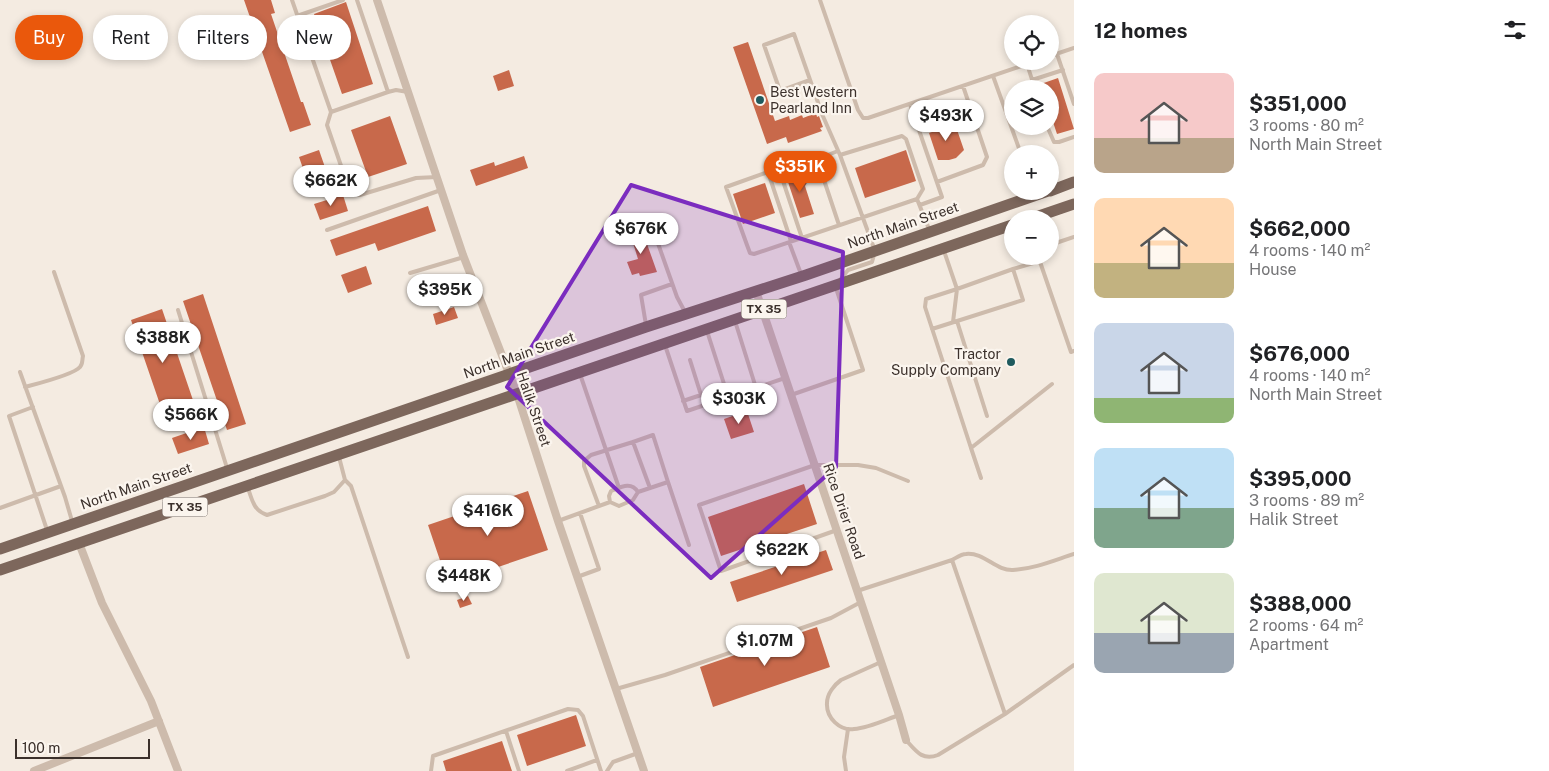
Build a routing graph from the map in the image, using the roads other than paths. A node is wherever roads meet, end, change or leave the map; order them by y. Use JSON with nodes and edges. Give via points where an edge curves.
{"nodes":[{"id":1,"x":292,"y":0,"type":"edge"},
{"id":2,"x":343,"y":0,"type":"edge"},
{"id":3,"x":357,"y":0,"type":"edge"},
{"id":4,"x":377,"y":0,"type":"edge"},
{"id":5,"x":820,"y":0,"type":"edge"},
{"id":6,"x":297,"y":15,"type":"edge"},
{"id":7,"x":300,"y":15,"type":"edge"},
{"id":8,"x":1074,"y":48,"type":"edge"},
{"id":9,"x":1059,"y":53,"type":"edge"},
{"id":10,"x":1059,"y":59,"type":"edge"},
{"id":11,"x":313,"y":60,"type":"edge"},
{"id":12,"x":1010,"y":70,"type":"edge"},
{"id":13,"x":1029,"y":70,"type":"edge"},
{"id":14,"x":1063,"y":70,"type":"junction"},
{"id":15,"x":993,"y":76,"type":"junction"},
{"id":16,"x":810,"y":80,"type":"junction"},
{"id":17,"x":1032,"y":80,"type":"joint"},
{"id":18,"x":963,"y":86,"type":"junction"},
{"id":19,"x":388,"y":92,"type":"junction"},
{"id":20,"x":408,"y":92,"type":"junction"},
{"id":21,"x":910,"y":104,"type":"junction"},
{"id":22,"x":1074,"y":104,"type":"edge"},
{"id":23,"x":970,"y":108,"type":"junction"},
{"id":24,"x":331,"y":112,"type":"junction"},
{"id":25,"x":918,"y":126,"type":"junction"},
{"id":26,"x":1051,"y":135,"type":"edge"},
{"id":27,"x":1074,"y":137,"type":"edge"},
{"id":28,"x":1018,"y":145,"type":"edge"},
{"id":29,"x":839,"y":153,"type":"junction"},
{"id":30,"x":817,"y":159,"type":"junction"},
{"id":31,"x":437,"y":177,"type":"junction"},
{"id":32,"x":937,"y":182,"type":"junction"},
{"id":33,"x":1074,"y":182,"type":"edge"},
{"id":34,"x":1059,"y":187,"type":"edge"},
{"id":35,"x":441,"y":190,"type":"junction"},
{"id":36,"x":917,"y":199,"type":"junction"},
{"id":37,"x":1017,"y":200,"type":"edge"},
{"id":38,"x":1074,"y":204,"type":"edge"},
{"id":39,"x":920,"y":205,"type":"junction"},
{"id":40,"x":1056,"y":210,"type":"edge"},
{"id":41,"x":862,"y":217,"type":"junction"},
{"id":42,"x":839,"y":225,"type":"junction"},
{"id":43,"x":1004,"y":228,"type":"edge"},
{"id":44,"x":327,"y":230,"type":"dead end"},
{"id":45,"x":930,"y":232,"type":"junction"},
{"id":46,"x":656,"y":235,"type":"dead end"},
{"id":47,"x":1074,"y":236,"type":"edge"},
{"id":48,"x":802,"y":238,"type":"junction"},
{"id":49,"x":790,"y":242,"type":"junction"},
{"id":50,"x":1059,"y":242,"type":"edge"},
{"id":51,"x":944,"y":248,"type":"junction"},
{"id":52,"x":875,"y":251,"type":"junction"},
{"id":53,"x":464,"y":257,"type":"junction"},
{"id":54,"x":1024,"y":265,"type":"edge"},
{"id":55,"x":1041,"y":265,"type":"edge"},
{"id":56,"x":1013,"y":270,"type":"junction"},
{"id":57,"x":54,"y":272,"type":"dead end"},
{"id":58,"x":410,"y":273,"type":"dead end"},
{"id":59,"x":802,"y":277,"type":"junction"},
{"id":60,"x":672,"y":284,"type":"junction"},
{"id":61,"x":835,"y":286,"type":"junction"},
{"id":62,"x":957,"y":289,"type":"junction"},
{"id":63,"x":756,"y":291,"type":"junction"},
{"id":64,"x":178,"y":310,"type":"dead end"},
{"id":65,"x":763,"y":310,"type":"junction"},
{"id":66,"x":686,"y":314,"type":"junction"},
{"id":67,"x":734,"y":320,"type":"junction"},
{"id":68,"x":955,"y":322,"type":"junction"},
{"id":69,"x":646,"y":327,"type":"junction"},
{"id":70,"x":932,"y":329,"type":"junction"},
{"id":71,"x":706,"y":330,"type":"junction"},
{"id":72,"x":665,"y":343,"type":"junction"},
{"id":73,"x":1074,"y":351,"type":"edge"},
{"id":74,"x":690,"y":360,"type":"dead end"},
{"id":75,"x":20,"y":372,"type":"dead end"},
{"id":76,"x":580,"y":373,"type":"junction"},
{"id":77,"x":509,"y":374,"type":"junction"},
{"id":78,"x":785,"y":378,"type":"junction"},
{"id":79,"x":1052,"y":384,"type":"dead end"},
{"id":80,"x":25,"y":387,"type":"junction"},
{"id":81,"x":756,"y":388,"type":"junction"},
{"id":82,"x":516,"y":394,"type":"junction"},
{"id":83,"x":701,"y":395,"type":"junction"},
{"id":84,"x":791,"y":395,"type":"junction"},
{"id":85,"x":683,"y":401,"type":"junction"},
{"id":86,"x":32,"y":408,"type":"junction"},
{"id":87,"x":987,"y":416,"type":"dead end"},
{"id":88,"x":330,"y":435,"type":"junction"},
{"id":89,"x":634,"y":442,"type":"junction"},
{"id":90,"x":971,"y":448,"type":"junction"},
{"id":91,"x":606,"y":450,"type":"junction"},
{"id":92,"x":338,"y":455,"type":"junction"},
{"id":93,"x":815,"y":465,"type":"junction"},
{"id":94,"x":228,"y":470,"type":"junction"},
{"id":95,"x":982,"y":478,"type":"dead end"},
{"id":96,"x":345,"y":480,"type":"junction"},
{"id":97,"x":908,"y":480,"type":"dead end"},
{"id":98,"x":668,"y":482,"type":"junction"},
{"id":99,"x":247,"y":485,"type":"junction"},
{"id":100,"x":61,"y":486,"type":"junction"},
{"id":101,"x":619,"y":488,"type":"junction"},
{"id":102,"x":650,"y":488,"type":"junction"},
{"id":103,"x":638,"y":492,"type":"junction"},
{"id":104,"x":35,"y":495,"type":"junction"},
{"id":105,"x":610,"y":502,"type":"junction"},
{"id":106,"x":598,"y":506,"type":"junction"},
{"id":107,"x":0,"y":508,"type":"edge"},
{"id":108,"x":580,"y":513,"type":"junction"},
{"id":109,"x":558,"y":521,"type":"junction"},
{"id":110,"x":73,"y":523,"type":"junction"},
{"id":111,"x":837,"y":530,"type":"junction"},
{"id":112,"x":48,"y":532,"type":"junction"},
{"id":113,"x":79,"y":543,"type":"junction"},
{"id":114,"x":689,"y":545,"type":"dead end"},
{"id":115,"x":0,"y":549,"type":"edge"},
{"id":116,"x":1074,"y":554,"type":"edge"},
{"id":117,"x":952,"y":560,"type":"junction"},
{"id":118,"x":0,"y":570,"type":"edge"},
{"id":119,"x":577,"y":577,"type":"junction"},
{"id":120,"x":857,"y":591,"type":"junction"},
{"id":121,"x":861,"y":602,"type":"junction"},
{"id":122,"x":408,"y":657,"type":"dead end"},
{"id":123,"x":881,"y":662,"type":"junction"},
{"id":124,"x":1074,"y":665,"type":"edge"},
{"id":125,"x":616,"y":689,"type":"junction"},
{"id":126,"x":1005,"y":714,"type":"junction"},
{"id":127,"x":899,"y":715,"type":"junction"},
{"id":128,"x":159,"y":721,"type":"junction"},
{"id":129,"x":848,"y":729,"type":"junction"},
{"id":130,"x":506,"y":731,"type":"junction"},
{"id":131,"x":906,"y":740,"type":"joint"},
{"id":132,"x":638,"y":753,"type":"junction"},
{"id":133,"x":597,"y":760,"type":"junction"},
{"id":134,"x":34,"y":771,"type":"edge"},
{"id":135,"x":178,"y":771,"type":"edge"},
{"id":136,"x":431,"y":771,"type":"edge"},
{"id":137,"x":520,"y":771,"type":"edge"},
{"id":138,"x":567,"y":771,"type":"edge"},
{"id":139,"x":601,"y":771,"type":"edge"},
{"id":140,"x":607,"y":771,"type":"edge"},
{"id":141,"x":644,"y":771,"type":"edge"},
{"id":142,"x":846,"y":771,"type":"edge"}],
"edges":[{"from":1,"to":6,"type":"lane"},
{"from":2,"to":7,"type":"lane"},
{"from":3,"to":19,"type":"lane"},
{"from":4,"to":20,"type":"street","name":"Halik Street"},
{"from":5,"to":21,"type":"lane","via":[[861,116],[868,118]]},
{"from":8,"to":9,"type":"lane"},
{"from":10,"to":14,"type":"lane"},
{"from":11,"to":24,"type":"lane"},
{"from":12,"to":15,"type":"lane"},
{"from":13,"to":17,"type":"lane"},
{"from":14,"to":17,"type":"lane"},
{"from":14,"to":22,"type":"lane"},
{"from":15,"to":18,"type":"lane"},
{"from":15,"to":28,"type":"lane"},
{"from":16,"to":16,"type":"lane","via":[[794,34],[764,45],[780,91]]},
{"from":16,"to":29,"type":"lane"},
{"from":18,"to":21,"type":"lane"},
{"from":18,"to":23,"type":"lane"},
{"from":19,"to":20,"type":"lane"},
{"from":19,"to":24,"type":"lane"},
{"from":20,"to":31,"type":"street","name":"Halik Street"},
{"from":21,"to":25,"type":"lane"},
{"from":23,"to":25,"type":"lane"},
{"from":23,"to":32,"type":"lane","via":[[987,157],[985,162]]},
{"from":24,"to":31,"type":"lane","via":[[327,126],[350,192],[360,196],[416,178]]},
{"from":25,"to":32,"type":"lane"},
{"from":26,"to":27,"type":"lane","via":[[1054,142]]},
{"from":29,"to":30,"type":"lane"},
{"from":29,"to":36,"type":"lane","via":[[902,136],[906,139],[924,189]]},
{"from":29,"to":41,"type":"lane"},
{"from":30,"to":42,"type":"lane"},
{"from":30,"to":48,"type":"lane","via":[[812,155],[787,164],[782,170]]},
{"from":31,"to":35,"type":"street","name":"Halik Street"},
{"from":32,"to":39,"type":"lane","via":[[942,197]]},
{"from":33,"to":34,"type":"main road","name":"North Main Street","number":"TX 35"},
{"from":35,"to":44,"type":"lane"},
{"from":35,"to":53,"type":"street","name":"Halik Street"},
{"from":36,"to":39,"type":"lane"},
{"from":36,"to":41,"type":"lane"},
{"from":37,"to":45,"type":"main road","name":"North Main Street","number":"TX 35"},
{"from":38,"to":40,"type":"main road"},
{"from":39,"to":45,"type":"lane"},
{"from":41,"to":42,"type":"lane"},
{"from":41,"to":52,"type":"lane"},
{"from":42,"to":48,"type":"lane"},
{"from":43,"to":51,"type":"main road","number":"TX 35"},
{"from":45,"to":52,"type":"main road","name":"North Main Street","number":"TX 35"},
{"from":46,"to":60,"type":"lane"},
{"from":47,"to":50,"type":"lane"},
{"from":48,"to":49,"type":"lane"},
{"from":49,"to":49,"type":"lane","via":[[768,172],[726,186],[750,253]]},
{"from":49,"to":59,"type":"lane"},
{"from":51,"to":61,"type":"main road","number":"TX 35"},
{"from":51,"to":62,"type":"lane"},
{"from":52,"to":59,"type":"main road","name":"North Main Street","number":"TX 35"},
{"from":52,"to":61,"type":"lane","via":[[872,262],[848,270]]},
{"from":53,"to":58,"type":"lane"},
{"from":53,"to":77,"type":"street","name":"Halik Street"},
{"from":54,"to":56,"type":"lane"},
{"from":55,"to":73,"type":"lane","via":[[1071,352]]},
{"from":56,"to":62,"type":"lane"},
{"from":56,"to":68,"type":"lane","via":[[1023,300]]},
{"from":57,"to":80,"type":"lane","via":[[83,356],[82,364],[78,370]]},
{"from":59,"to":63,"type":"main road","name":"North Main Street","number":"TX 35"},
{"from":60,"to":66,"type":"lane"},
{"from":60,"to":69,"type":"lane","via":[[641,295]]},
{"from":61,"to":65,"type":"main road","number":"TX 35"},
{"from":61,"to":84,"type":"lane","via":[[863,370]]},
{"from":62,"to":68,"type":"lane"},
{"from":62,"to":70,"type":"lane","via":[[926,300],[924,307]]},
{"from":63,"to":65,"type":"street","name":"Rice Drier Road"},
{"from":63,"to":66,"type":"main road","name":"North Main Street","number":"TX 35"},
{"from":64,"to":94,"type":"lane"},
{"from":65,"to":67,"type":"main road","number":"TX 35"},
{"from":65,"to":78,"type":"street","name":"Rice Drier Road"},
{"from":66,"to":69,"type":"main road","name":"North Main Street","number":"TX 35"},
{"from":67,"to":71,"type":"main road","number":"TX 35"},
{"from":67,"to":81,"type":"lane"},
{"from":68,"to":70,"type":"lane"},
{"from":68,"to":87,"type":"lane"},
{"from":69,"to":77,"type":"main road","name":"North Main Street","number":"TX 35"},
{"from":70,"to":90,"type":"lane"},
{"from":71,"to":72,"type":"main road","number":"TX 35"},
{"from":71,"to":83,"type":"lane","via":[[725,387]]},
{"from":72,"to":76,"type":"main road","number":"TX 35"},
{"from":72,"to":85,"type":"lane"},
{"from":74,"to":83,"type":"lane"},
{"from":75,"to":80,"type":"lane"},
{"from":76,"to":82,"type":"main road","number":"TX 35"},
{"from":76,"to":91,"type":"lane"},
{"from":77,"to":82,"type":"street","name":"Halik Street"},
{"from":77,"to":88,"type":"main road","name":"North Main Street","number":"TX 35"},
{"from":78,"to":81,"type":"lane"},
{"from":78,"to":84,"type":"street","name":"Rice Drier Road"},
{"from":79,"to":90,"type":"lane"},
{"from":80,"to":86,"type":"lane"},
{"from":81,"to":85,"type":"lane","via":[[687,411]]},
{"from":82,"to":92,"type":"main road","number":"TX 35"},
{"from":82,"to":109,"type":"street","name":"Halik Street"},
{"from":83,"to":85,"type":"lane"},
{"from":84,"to":93,"type":"street","name":"Rice Drier Road"},
{"from":86,"to":100,"type":"lane"},
{"from":86,"to":104,"type":"lane","via":[[10,416]]},
{"from":88,"to":92,"type":"main road"},
{"from":88,"to":94,"type":"main road","name":"North Main Street","number":"TX 35"},
{"from":89,"to":91,"type":"lane"},
{"from":89,"to":98,"type":"lane","via":[[653,435]]},
{"from":89,"to":102,"type":"lane"},
{"from":90,"to":95,"type":"lane"},
{"from":91,"to":101,"type":"lane"},
{"from":91,"to":106,"type":"lane","via":[[584,461]]},
{"from":92,"to":96,"type":"lane"},
{"from":92,"to":99,"type":"main road","number":"TX 35"},
{"from":93,"to":97,"type":"lane","via":[[876,468]]},
{"from":93,"to":111,"type":"street","name":"Rice Drier Road"},
{"from":93,"to":111,"type":"lane","via":[[699,505],[721,571]]},
{"from":94,"to":110,"type":"main road","name":"North Main Street","number":"TX 35"},
{"from":96,"to":99,"type":"lane","via":[[334,492],[267,515],[254,507]]},
{"from":96,"to":122,"type":"lane","via":[[351,486]]},
{"from":98,"to":102,"type":"lane"},
{"from":98,"to":114,"type":"lane"},
{"from":99,"to":113,"type":"main road","number":"TX 35"},
{"from":100,"to":104,"type":"lane"},
{"from":100,"to":110,"type":"lane"},
{"from":101,"to":103,"type":"lane","via":[[633,486]]},
{"from":101,"to":105,"type":"lane","via":[[611,491]]},
{"from":102,"to":103,"type":"lane"},
{"from":103,"to":105,"type":"lane","via":[[633,500],[619,506]]},
{"from":104,"to":107,"type":"lane"},
{"from":104,"to":112,"type":"lane"},
{"from":105,"to":106,"type":"lane"},
{"from":106,"to":108,"type":"lane"},
{"from":108,"to":109,"type":"lane"},
{"from":108,"to":119,"type":"lane","via":[[600,569]]},
{"from":109,"to":119,"type":"street","name":"Halik Street"},
{"from":110,"to":112,"type":"main road","name":"North Main Street","number":"TX 35"},
{"from":110,"to":113,"type":"main road"},
{"from":111,"to":120,"type":"street","name":"Rice Drier Road"},
{"from":112,"to":115,"type":"main road","name":"North Main Street","number":"TX 35"},
{"from":113,"to":118,"type":"main road","number":"TX 35"},
{"from":113,"to":128,"type":"street","via":[[102,603]]},
{"from":116,"to":117,"type":"lane","via":[[1012,570],[1002,569],[978,555],[965,554]]},
{"from":117,"to":120,"type":"lane"},
{"from":117,"to":126,"type":"lane"},
{"from":119,"to":125,"type":"street","name":"Halik Street"},
{"from":120,"to":121,"type":"street","name":"Rice Drier Road"},
{"from":121,"to":123,"type":"street","name":"Rice Drier Road"},
{"from":121,"to":125,"type":"lane","via":[[831,618]]},
{"from":123,"to":127,"type":"street","name":"Rice Drier Road"},
{"from":123,"to":129,"type":"lane","via":[[841,680],[830,693],[827,703],[833,722]]},
{"from":124,"to":126,"type":"lane"},
{"from":125,"to":132,"type":"street","name":"Halik Street"},
{"from":126,"to":131,"type":"lane","via":[[930,758],[922,756]]},
{"from":127,"to":129,"type":"lane","via":[[855,730]]},
{"from":127,"to":131,"type":"street","name":"Rice Drier Road"},
{"from":128,"to":134,"type":"street"},
{"from":128,"to":135,"type":"street"},
{"from":129,"to":142,"type":"lane","via":[[844,757]]},
{"from":130,"to":133,"type":"lane","via":[[568,710],[578,710],[583,716]]},
{"from":130,"to":136,"type":"lane","via":[[433,756]]},
{"from":130,"to":137,"type":"lane"},
{"from":132,"to":140,"type":"lane","via":[[613,762]]},
{"from":132,"to":141,"type":"street","name":"Halik Street"},
{"from":133,"to":138,"type":"lane"},
{"from":133,"to":139,"type":"lane"}]}
